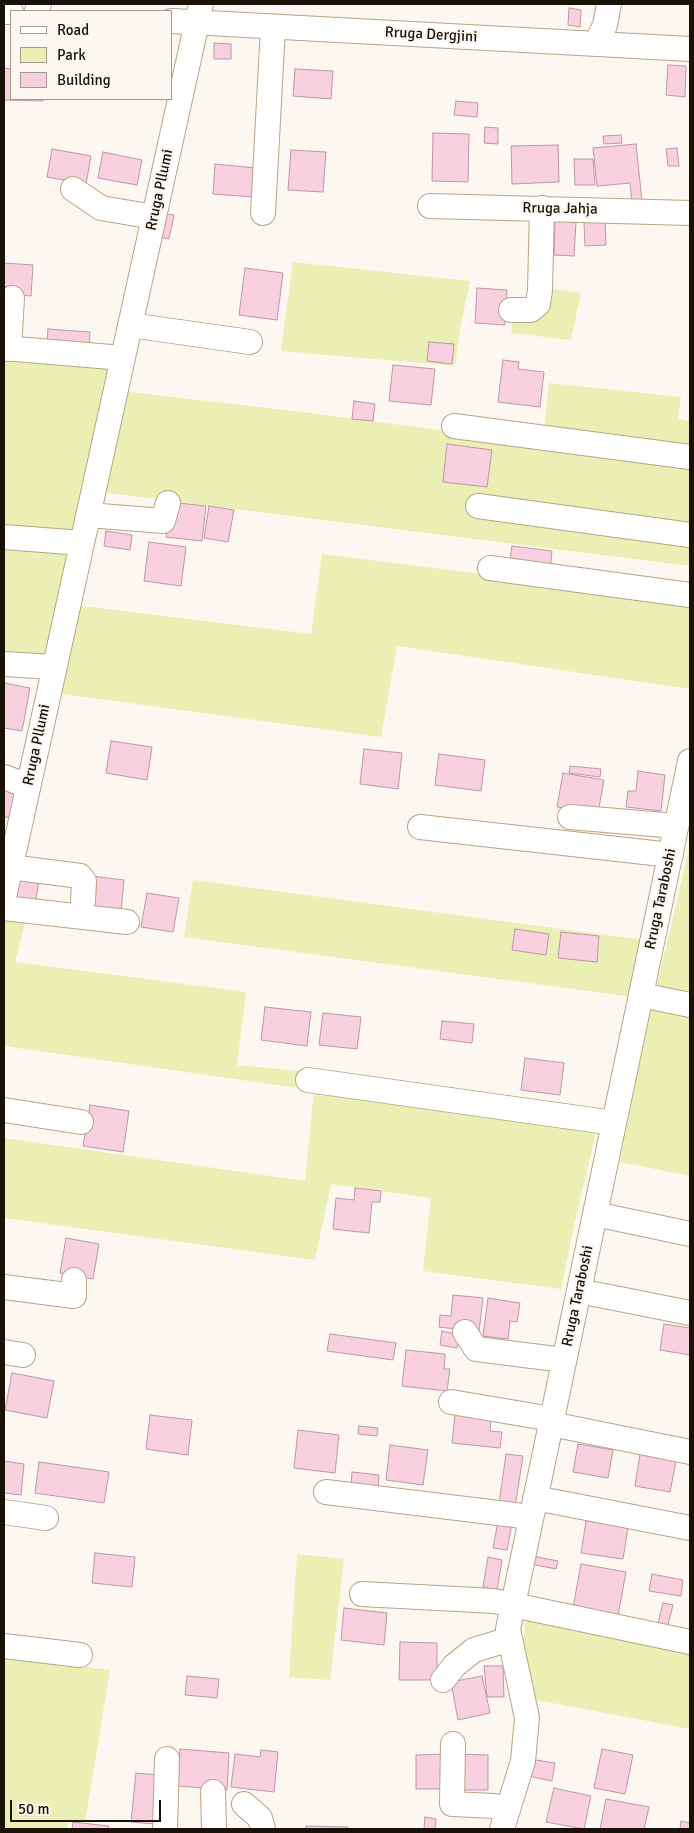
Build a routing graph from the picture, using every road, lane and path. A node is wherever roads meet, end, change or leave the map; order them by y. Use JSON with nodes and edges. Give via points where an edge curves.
{"nodes":[{"id":1,"x":609,"y":4,"type":"edge"},
{"id":2,"x":199,"y":13,"type":"edge"},
{"id":3,"x":172,"y":21,"type":"edge"},
{"id":4,"x":273,"y":27,"type":"junction"},
{"id":5,"x":596,"y":44,"type":"junction"},
{"id":6,"x":690,"y":49,"type":"edge"},
{"id":7,"x":72,"y":189,"type":"dead end"},
{"id":8,"x":430,"y":206,"type":"dead end"},
{"id":9,"x":542,"y":208,"type":"junction"},
{"id":10,"x":264,"y":213,"type":"dead end"},
{"id":11,"x":690,"y":213,"type":"edge"},
{"id":12,"x":154,"y":217,"type":"junction"},
{"id":13,"x":12,"y":298,"type":"dead end"},
{"id":14,"x":511,"y":310,"type":"dead end"},
{"id":15,"x":130,"y":325,"type":"junction"},
{"id":16,"x":250,"y":342,"type":"dead end"},
{"id":17,"x":6,"y":349,"type":"edge"},
{"id":18,"x":123,"y":358,"type":"junction"},
{"id":19,"x":454,"y":426,"type":"dead end"},
{"id":20,"x":690,"y":457,"type":"edge"},
{"id":21,"x":168,"y":503,"type":"dead end"},
{"id":22,"x":478,"y":506,"type":"dead end"},
{"id":23,"x":88,"y":516,"type":"junction"},
{"id":24,"x":690,"y":535,"type":"edge"},
{"id":25,"x":4,"y":537,"type":"edge"},
{"id":26,"x":82,"y":543,"type":"junction"},
{"id":27,"x":490,"y":568,"type":"dead end"},
{"id":28,"x":690,"y":595,"type":"edge"},
{"id":29,"x":4,"y":664,"type":"edge"},
{"id":30,"x":54,"y":667,"type":"junction"},
{"id":31,"x":690,"y":761,"type":"edge"},
{"id":32,"x":4,"y":777,"type":"edge"},
{"id":33,"x":28,"y":786,"type":"junction"},
{"id":34,"x":570,"y":817,"type":"dead end"},
{"id":35,"x":12,"y":822,"type":"edge"},
{"id":36,"x":420,"y":827,"type":"dead end"},
{"id":37,"x":678,"y":840,"type":"edge"},
{"id":38,"x":10,"y":867,"type":"junction"},
{"id":39,"x":4,"y":897,"type":"edge"},
{"id":40,"x":84,"y":901,"type":"dead end"},
{"id":41,"x":4,"y":908,"type":"edge"},
{"id":42,"x":127,"y":922,"type":"dead end"},
{"id":43,"x":641,"y":995,"type":"junction"},
{"id":44,"x":690,"y":1005,"type":"edge"},
{"id":45,"x":308,"y":1080,"type":"dead end"},
{"id":46,"x":4,"y":1110,"type":"edge"},
{"id":47,"x":81,"y":1122,"type":"dead end"},
{"id":48,"x":614,"y":1123,"type":"junction"},
{"id":49,"x":595,"y":1214,"type":"junction"},
{"id":50,"x":690,"y":1234,"type":"edge"},
{"id":51,"x":74,"y":1280,"type":"dead end"},
{"id":52,"x":4,"y":1287,"type":"edge"},
{"id":53,"x":579,"y":1291,"type":"junction"},
{"id":54,"x":690,"y":1312,"type":"edge"},
{"id":55,"x":465,"y":1332,"type":"dead end"},
{"id":56,"x":564,"y":1360,"type":"junction"},
{"id":57,"x":451,"y":1402,"type":"dead end"},
{"id":58,"x":551,"y":1422,"type":"junction"},
{"id":59,"x":690,"y":1452,"type":"edge"},
{"id":60,"x":326,"y":1492,"type":"dead end"},
{"id":61,"x":533,"y":1508,"type":"junction"},
{"id":62,"x":4,"y":1512,"type":"edge"},
{"id":63,"x":46,"y":1518,"type":"dead end"},
{"id":64,"x":690,"y":1528,"type":"edge"},
{"id":65,"x":362,"y":1594,"type":"dead end"},
{"id":66,"x":513,"y":1606,"type":"junction"},
{"id":67,"x":510,"y":1638,"type":"junction"},
{"id":68,"x":690,"y":1642,"type":"edge"},
{"id":69,"x":4,"y":1646,"type":"edge"},
{"id":70,"x":80,"y":1655,"type":"dead end"},
{"id":71,"x":442,"y":1680,"type":"dead end"},
{"id":72,"x":453,"y":1744,"type":"dead end"},
{"id":73,"x":167,"y":1759,"type":"dead end"},
{"id":74,"x":214,"y":1792,"type":"dead end"},
{"id":75,"x":244,"y":1804,"type":"dead end"},
{"id":76,"x":505,"y":1819,"type":"edge"},
{"id":77,"x":165,"y":1829,"type":"edge"},
{"id":78,"x":214,"y":1829,"type":"edge"},
{"id":79,"x":263,"y":1829,"type":"edge"}],
"edges":[{"from":1,"to":5,"type":"street"},
{"from":2,"to":3,"type":"street","name":"Rruga Dergjini"},
{"from":2,"to":4,"type":"street","name":"Rruga Dergjini"},
{"from":2,"to":12,"type":"street","name":"Rruga Pllumi"},
{"from":4,"to":5,"type":"street","name":"Rruga Dergjini"},
{"from":4,"to":10,"type":"street"},
{"from":5,"to":6,"type":"street","name":"Rruga Dergjini"},
{"from":7,"to":12,"type":"street","via":[[101,208]]},
{"from":8,"to":9,"type":"street","name":"Rruga Jahja"},
{"from":9,"to":11,"type":"street","name":"Rruga Jahja"},
{"from":9,"to":14,"type":"street","via":[[538,304],[531,310]]},
{"from":12,"to":15,"type":"street","name":"Rruga Pllumi"},
{"from":13,"to":17,"type":"street"},
{"from":15,"to":16,"type":"street"},
{"from":15,"to":18,"type":"street","name":"Rruga Pllumi"},
{"from":17,"to":18,"type":"street"},
{"from":18,"to":23,"type":"street","name":"Rruga Pllumi"},
{"from":19,"to":20,"type":"street"},
{"from":21,"to":23,"type":"street","via":[[162,521]]},
{"from":22,"to":24,"type":"street"},
{"from":23,"to":26,"type":"street","name":"Rruga Pllumi"},
{"from":25,"to":26,"type":"street"},
{"from":26,"to":30,"type":"street","name":"Rruga Pllumi"},
{"from":27,"to":28,"type":"street"},
{"from":29,"to":30,"type":"street"},
{"from":30,"to":33,"type":"street","name":"Rruga Pllumi"},
{"from":31,"to":37,"type":"street","name":"Rruga Taraboshi"},
{"from":32,"to":33,"type":"street"},
{"from":33,"to":35,"type":"street","name":"Rruga Pllumi"},
{"from":34,"to":37,"type":"street"},
{"from":35,"to":38,"type":"street","name":"Rruga Pllumi"},
{"from":36,"to":37,"type":"street"},
{"from":37,"to":43,"type":"street","name":"Rruga Taraboshi"},
{"from":38,"to":39,"type":"street","name":"Rruga Pllumi"},
{"from":38,"to":40,"type":"street","via":[[80,876],[84,881]]},
{"from":41,"to":42,"type":"street"},
{"from":43,"to":44,"type":"street"},
{"from":43,"to":48,"type":"street","name":"Rruga Taraboshi"},
{"from":45,"to":48,"type":"street"},
{"from":46,"to":47,"type":"street"},
{"from":48,"to":49,"type":"street","name":"Rruga Taraboshi"},
{"from":49,"to":50,"type":"street"},
{"from":49,"to":53,"type":"street","name":"Rruga Taraboshi"},
{"from":51,"to":52,"type":"street","via":[[74,1296]]},
{"from":53,"to":54,"type":"street"},
{"from":53,"to":56,"type":"street","name":"Rruga Taraboshi"},
{"from":55,"to":56,"type":"street","via":[[476,1349]]},
{"from":56,"to":58,"type":"street","name":"Rruga Taraboshi"},
{"from":57,"to":58,"type":"street"},
{"from":58,"to":59,"type":"street"},
{"from":58,"to":61,"type":"street","name":"Rruga Taraboshi"},
{"from":60,"to":61,"type":"street"},
{"from":61,"to":64,"type":"street"},
{"from":61,"to":66,"type":"street","name":"Rruga Taraboshi"},
{"from":62,"to":63,"type":"street"},
{"from":65,"to":66,"type":"street","via":[[453,1597]]},
{"from":66,"to":67,"type":"street","name":"Rruga Taraboshi","via":[[508,1629]]},
{"from":66,"to":68,"type":"street"},
{"from":67,"to":71,"type":"street","via":[[474,1650]]},
{"from":67,"to":76,"type":"street","name":"Rruga Taraboshi","via":[[528,1718],[523,1761]]},
{"from":69,"to":70,"type":"street"},
{"from":72,"to":76,"type":"street","via":[[452,1804],[494,1806]]},
{"from":73,"to":77,"type":"street"},
{"from":74,"to":78,"type":"street"},
{"from":75,"to":79,"type":"street","via":[[260,1818]]}]}
